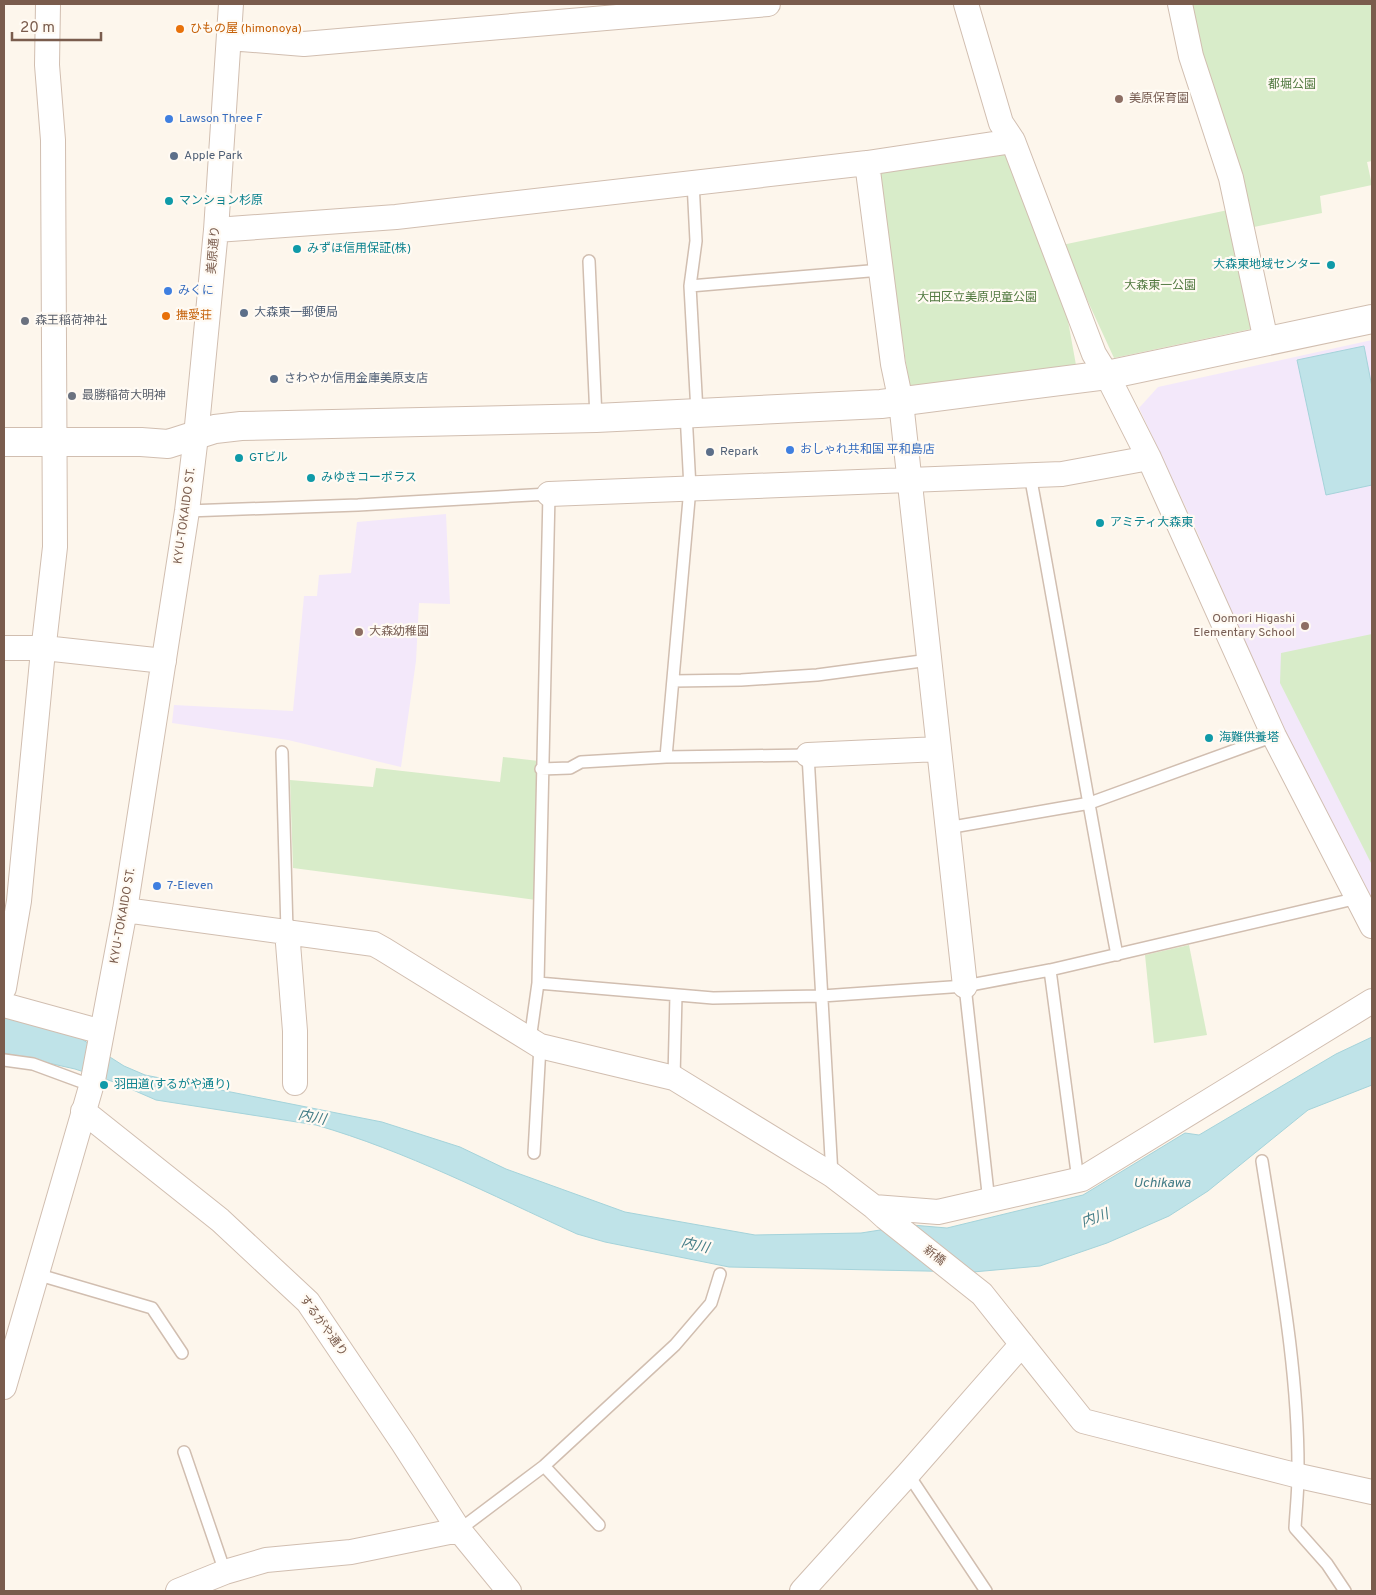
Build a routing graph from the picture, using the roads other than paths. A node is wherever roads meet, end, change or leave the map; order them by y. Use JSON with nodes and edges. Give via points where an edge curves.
{"nodes":[{"id":1,"x":48,"y":4,"type":"edge"},
{"id":2,"x":232,"y":4,"type":"edge"},
{"id":3,"x":768,"y":4,"type":"edge"},
{"id":4,"x":966,"y":4,"type":"edge"},
{"id":5,"x":1180,"y":4,"type":"edge"},
{"id":6,"x":229,"y":38,"type":"junction"},
{"id":7,"x":1013,"y":141,"type":"junction"},
{"id":8,"x":867,"y":163,"type":"junction"},
{"id":9,"x":693,"y":182,"type":"junction"},
{"id":10,"x":216,"y":230,"type":"junction"},
{"id":11,"x":589,"y":262,"type":"dead end"},
{"id":12,"x":881,"y":270,"type":"junction"},
{"id":13,"x":690,"y":286,"type":"junction"},
{"id":14,"x":1372,"y":319,"type":"edge"},
{"id":15,"x":1266,"y":341,"type":"junction"},
{"id":16,"x":1107,"y":375,"type":"junction"},
{"id":17,"x":901,"y":402,"type":"junction"},
{"id":18,"x":691,"y":412,"type":"junction"},
{"id":19,"x":596,"y":418,"type":"junction"},
{"id":20,"x":196,"y":436,"type":"junction"},
{"id":21,"x":56,"y":441,"type":"junction"},
{"id":22,"x":4,"y":442,"type":"edge"},
{"id":23,"x":1149,"y":458,"type":"junction"},
{"id":24,"x":1030,"y":475,"type":"junction"},
{"id":25,"x":909,"y":480,"type":"junction"},
{"id":26,"x":690,"y":488,"type":"junction"},
{"id":27,"x":548,"y":494,"type":"junction"},
{"id":28,"x":187,"y":510,"type":"junction"},
{"id":29,"x":4,"y":648,"type":"edge"},
{"id":30,"x":44,"y":648,"type":"junction"},
{"id":31,"x":929,"y":660,"type":"junction"},
{"id":32,"x":164,"y":661,"type":"junction"},
{"id":33,"x":673,"y":681,"type":"junction"},
{"id":34,"x":1274,"y":736,"type":"junction"},
{"id":35,"x":939,"y":749,"type":"junction"},
{"id":36,"x":282,"y":752,"type":"dead end"},
{"id":37,"x":808,"y":755,"type":"junction"},
{"id":38,"x":666,"y":757,"type":"junction"},
{"id":39,"x":541,"y":769,"type":"junction"},
{"id":40,"x":1088,"y":804,"type":"junction"},
{"id":41,"x":948,"y":828,"type":"junction"},
{"id":42,"x":1358,"y":898,"type":"junction"},
{"id":43,"x":125,"y":910,"type":"junction"},
{"id":44,"x":1372,"y":926,"type":"edge"},
{"id":45,"x":288,"y":932,"type":"junction"},
{"id":46,"x":1117,"y":955,"type":"junction"},
{"id":47,"x":1050,"y":970,"type":"junction"},
{"id":48,"x":538,"y":983,"type":"junction"},
{"id":49,"x":965,"y":986,"type":"junction"},
{"id":50,"x":4,"y":988,"type":"edge"},
{"id":51,"x":676,"y":995,"type":"junction"},
{"id":52,"x":822,"y":996,"type":"junction"},
{"id":53,"x":1372,"y":1000,"type":"edge"},
{"id":54,"x":4,"y":1005,"type":"edge"},
{"id":55,"x":102,"y":1032,"type":"junction"},
{"id":56,"x":535,"y":1043,"type":"junction"},
{"id":57,"x":4,"y":1060,"type":"edge"},
{"id":58,"x":674,"y":1078,"type":"junction"},
{"id":59,"x":91,"y":1082,"type":"junction"},
{"id":60,"x":295,"y":1084,"type":"dead end"},
{"id":61,"x":83,"y":1111,"type":"junction"},
{"id":62,"x":534,"y":1153,"type":"dead end"},
{"id":63,"x":1262,"y":1161,"type":"dead end"},
{"id":64,"x":832,"y":1175,"type":"junction"},
{"id":65,"x":1078,"y":1180,"type":"junction"},
{"id":66,"x":989,"y":1202,"type":"junction"},
{"id":67,"x":880,"y":1212,"type":"junction"},
{"id":68,"x":36,"y":1274,"type":"junction"},
{"id":69,"x":720,"y":1274,"type":"dead end"},
{"id":70,"x":1022,"y":1344,"type":"junction"},
{"id":71,"x":182,"y":1353,"type":"dead end"},
{"id":72,"x":4,"y":1387,"type":"edge"},
{"id":73,"x":184,"y":1452,"type":"dead end"},
{"id":74,"x":544,"y":1466,"type":"junction"},
{"id":75,"x":908,"y":1474,"type":"junction"},
{"id":76,"x":1298,"y":1476,"type":"junction"},
{"id":77,"x":1372,"y":1492,"type":"edge"},
{"id":78,"x":599,"y":1525,"type":"dead end"},
{"id":79,"x":459,"y":1530,"type":"junction"},
{"id":80,"x":225,"y":1572,"type":"junction"},
{"id":81,"x":178,"y":1591,"type":"edge"},
{"id":82,"x":508,"y":1591,"type":"edge"},
{"id":83,"x":802,"y":1591,"type":"edge"},
{"id":84,"x":986,"y":1591,"type":"edge"},
{"id":85,"x":1345,"y":1591,"type":"edge"}],
"edges":[{"from":1,"to":21,"type":"street","via":[[47,65],[53,140]]},
{"from":2,"to":6,"type":"street","name":"美原通り"},
{"from":3,"to":6,"type":"street","via":[[304,44]]},
{"from":4,"to":7,"type":"street","via":[[1002,123]]},
{"from":5,"to":15,"type":"street","via":[[1190,56],[1232,178]]},
{"from":6,"to":10,"type":"street","name":"美原通り"},
{"from":7,"to":8,"type":"street"},
{"from":7,"to":16,"type":"street","via":[[1094,354]]},
{"from":8,"to":9,"type":"street"},
{"from":8,"to":12,"type":"street"},
{"from":9,"to":10,"type":"street","via":[[396,218]]},
{"from":9,"to":13,"type":"lane","via":[[696,241]]},
{"from":10,"to":20,"type":"street","name":"美原通り"},
{"from":11,"to":19,"type":"lane"},
{"from":12,"to":13,"type":"lane"},
{"from":12,"to":17,"type":"street"},
{"from":13,"to":18,"type":"lane"},
{"from":14,"to":15,"type":"street"},
{"from":15,"to":16,"type":"street"},
{"from":16,"to":17,"type":"street"},
{"from":16,"to":23,"type":"street"},
{"from":17,"to":18,"type":"street"},
{"from":17,"to":25,"type":"street"},
{"from":18,"to":19,"type":"street"},
{"from":18,"to":26,"type":"lane"},
{"from":19,"to":20,"type":"street","via":[[241,426],[215,429]]},
{"from":20,"to":21,"type":"street","via":[[168,444]]},
{"from":20,"to":28,"type":"street","name":"KYU-TOKAIDO ST."},
{"from":21,"to":22,"type":"street"},
{"from":21,"to":30,"type":"street","via":[[56,546]]},
{"from":23,"to":24,"type":"street","via":[[1062,474]]},
{"from":23,"to":34,"type":"street"},
{"from":24,"to":25,"type":"street"},
{"from":24,"to":40,"type":"lane"},
{"from":25,"to":26,"type":"street"},
{"from":25,"to":31,"type":"street"},
{"from":26,"to":27,"type":"street"},
{"from":26,"to":33,"type":"lane"},
{"from":27,"to":28,"type":"lane","via":[[358,505]]},
{"from":27,"to":39,"type":"lane"},
{"from":28,"to":32,"type":"street","name":"KYU-TOKAIDO ST."},
{"from":29,"to":30,"type":"street"},
{"from":30,"to":32,"type":"street"},
{"from":30,"to":50,"type":"street","via":[[19,901]]},
{"from":31,"to":33,"type":"lane","via":[[817,675]]},
{"from":31,"to":35,"type":"street"},
{"from":32,"to":43,"type":"street","name":"KYU-TOKAIDO ST."},
{"from":33,"to":38,"type":"lane"},
{"from":34,"to":40,"type":"lane"},
{"from":34,"to":42,"type":"street"},
{"from":35,"to":37,"type":"street"},
{"from":35,"to":41,"type":"street"},
{"from":36,"to":45,"type":"lane"},
{"from":37,"to":38,"type":"lane"},
{"from":37,"to":52,"type":"lane"},
{"from":38,"to":39,"type":"lane","via":[[581,762],[570,768]]},
{"from":39,"to":48,"type":"lane"},
{"from":40,"to":41,"type":"lane"},
{"from":40,"to":46,"type":"lane"},
{"from":41,"to":49,"type":"street"},
{"from":42,"to":44,"type":"street"},
{"from":42,"to":46,"type":"lane"},
{"from":43,"to":45,"type":"street","name":"新橋"},
{"from":43,"to":55,"type":"street","name":"KYU-TOKAIDO ST."},
{"from":45,"to":56,"type":"street","name":"新橋","via":[[374,944]]},
{"from":45,"to":60,"type":"street"},
{"from":46,"to":47,"type":"lane"},
{"from":47,"to":49,"type":"lane"},
{"from":47,"to":65,"type":"lane"},
{"from":48,"to":51,"type":"lane"},
{"from":48,"to":56,"type":"lane"},
{"from":49,"to":52,"type":"lane"},
{"from":49,"to":66,"type":"lane"},
{"from":51,"to":52,"type":"lane","via":[[713,998]]},
{"from":51,"to":58,"type":"lane"},
{"from":52,"to":64,"type":"lane"},
{"from":53,"to":65,"type":"street"},
{"from":54,"to":55,"type":"street"},
{"from":55,"to":59,"type":"street","name":"KYU-TOKAIDO ST."},
{"from":56,"to":58,"type":"street","name":"新橋"},
{"from":56,"to":62,"type":"lane"},
{"from":57,"to":59,"type":"lane","via":[[33,1064]]},
{"from":58,"to":64,"type":"street","name":"新橋"},
{"from":59,"to":61,"type":"street","name":"KYU-TOKAIDO ST."},
{"from":61,"to":68,"type":"street","name":"KYU-TOKAIDO ST."},
{"from":61,"to":79,"type":"street","name":"するがや通り","via":[[220,1220],[308,1302]]},
{"from":63,"to":76,"type":"lane","via":[[1285,1310],[1297,1423]]},
{"from":64,"to":67,"type":"street","name":"新橋"},
{"from":65,"to":66,"type":"street"},
{"from":66,"to":67,"type":"street","via":[[938,1212]]},
{"from":67,"to":70,"type":"street","name":"新橋","via":[[982,1294]]},
{"from":68,"to":71,"type":"lane","via":[[152,1308]]},
{"from":68,"to":72,"type":"street","name":"KYU-TOKAIDO ST."},
{"from":69,"to":74,"type":"lane","via":[[711,1303],[675,1345]]},
{"from":70,"to":75,"type":"street"},
{"from":70,"to":76,"type":"street","name":"新橋","via":[[1083,1421]]},
{"from":73,"to":80,"type":"lane"},
{"from":74,"to":78,"type":"lane"},
{"from":74,"to":79,"type":"lane"},
{"from":75,"to":83,"type":"street"},
{"from":75,"to":84,"type":"lane"},
{"from":76,"to":77,"type":"street","name":"新橋"},
{"from":76,"to":85,"type":"lane","via":[[1295,1528],[1327,1564]]},
{"from":79,"to":80,"type":"street","via":[[351,1552],[266,1560]]},
{"from":79,"to":82,"type":"street","name":"するがや通り"},
{"from":80,"to":81,"type":"street"}]}
